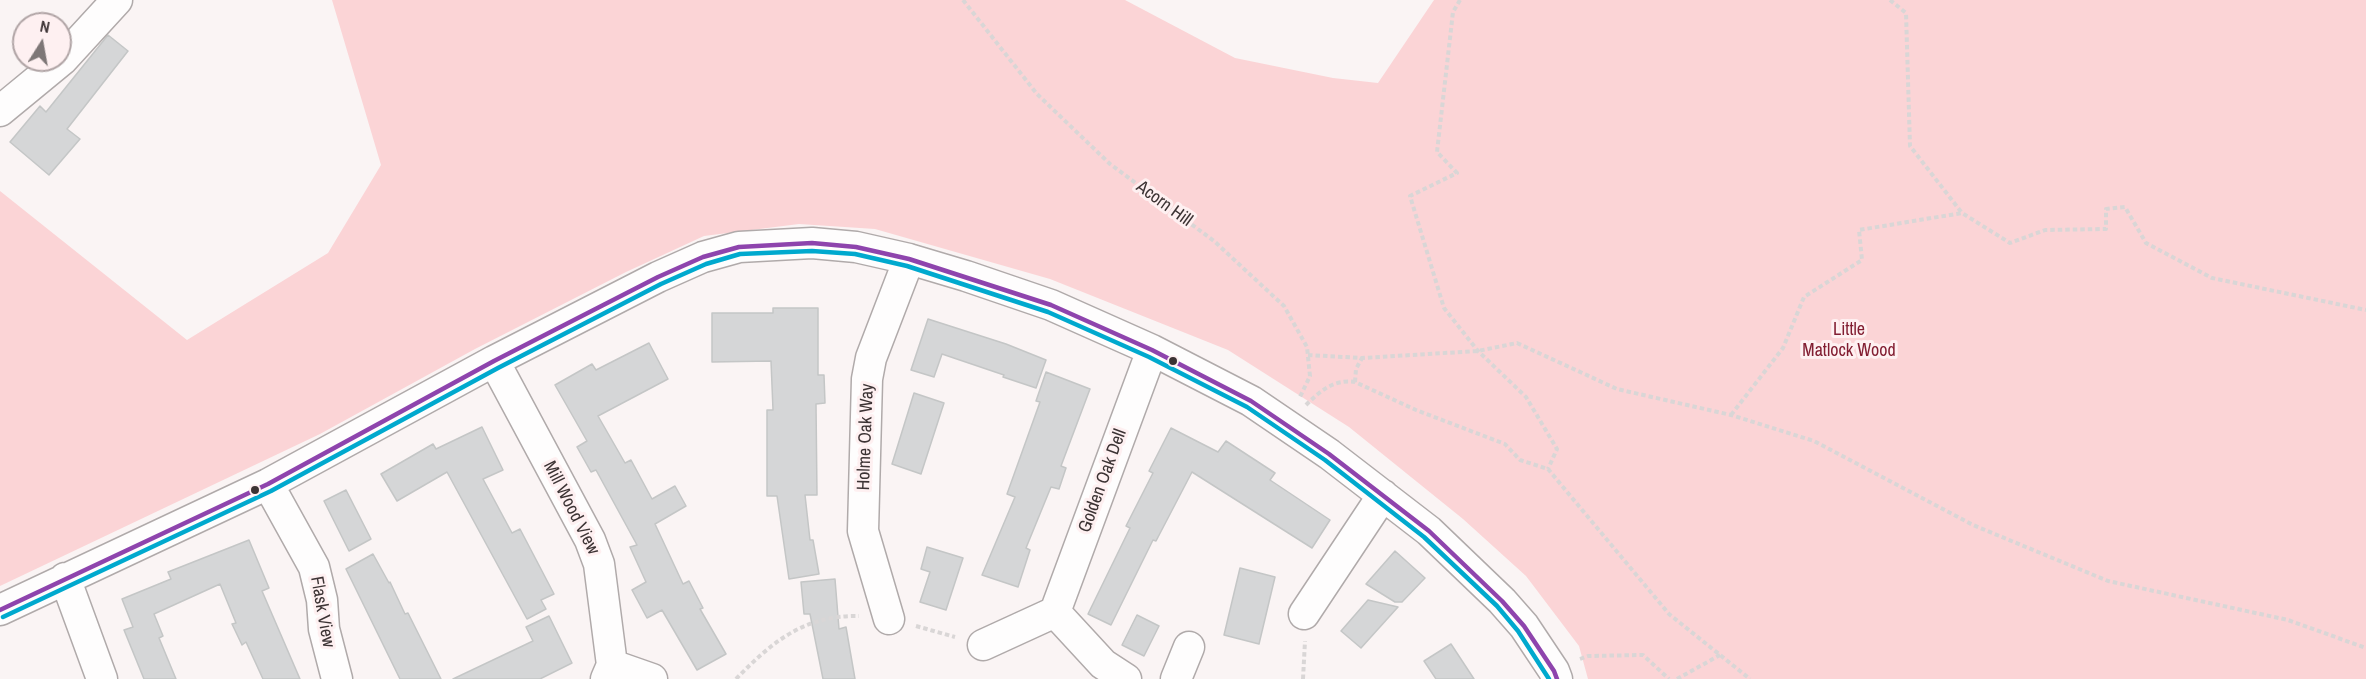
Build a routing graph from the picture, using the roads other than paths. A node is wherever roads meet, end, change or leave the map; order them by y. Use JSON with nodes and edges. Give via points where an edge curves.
{"nodes":[{"id":1,"x":117,"y":0,"type":"edge"},
{"id":2,"x":0,"y":111,"type":"edge"},
{"id":3,"x":909,"y":259,"type":"junction"},
{"id":4,"x":1152,"y":350,"type":"junction"},
{"id":5,"x":494,"y":362,"type":"junction"},
{"id":6,"x":268,"y":484,"type":"junction"},
{"id":7,"x":1383,"y":495,"type":"junction"},
{"id":8,"x":65,"y":578,"type":"junction"},
{"id":9,"x":0,"y":610,"type":"edge"},
{"id":10,"x":1055,"y":612,"type":"junction"},
{"id":11,"x":1304,"y":614,"type":"road end"},
{"id":12,"x":889,"y":619,"type":"road end"},
{"id":13,"x":983,"y":645,"type":"road end"},
{"id":14,"x":1189,"y":647,"type":"dead end"},
{"id":15,"x":609,"y":672,"type":"edge"},
{"id":16,"x":1556,"y":675,"type":"edge"},
{"id":17,"x":102,"y":679,"type":"edge"},
{"id":18,"x":337,"y":679,"type":"edge"},
{"id":19,"x":652,"y":679,"type":"edge"},
{"id":20,"x":1126,"y":679,"type":"edge"},
{"id":21,"x":1176,"y":679,"type":"edge"}],
"edges":[{"from":1,"to":2,"type":"street","via":[[62,60]]},
{"from":3,"to":4,"type":"street","via":[[1051,305]]},
{"from":3,"to":5,"type":"street","via":[[856,247],[812,243],[739,247],[703,257],[658,277]]},
{"from":3,"to":12,"type":"street","name":"Holme Oak Way","via":[[871,358],[867,379],[863,531]]},
{"from":4,"to":7,"type":"street","via":[[1251,401]]},
{"from":4,"to":10,"type":"street","name":"Golden Oak Dell"},
{"from":5,"to":6,"type":"street"},
{"from":5,"to":15,"type":"street","name":"Mill Wood View","via":[[590,540],[599,564]]},
{"from":6,"to":8,"type":"street"},
{"from":6,"to":18,"type":"street","name":"Flask View","via":[[314,567]]},
{"from":7,"to":11,"type":"street"},
{"from":7,"to":16,"type":"street","via":[[1429,531],[1502,601],[1524,626]]},
{"from":8,"to":9,"type":"street"},
{"from":8,"to":17,"type":"street"},
{"from":10,"to":13,"type":"street"},
{"from":10,"to":20,"type":"street","via":[[1103,664]]},
{"from":14,"to":21,"type":"street"},
{"from":15,"to":19,"type":"street","name":"Mill Wood View"}]}
